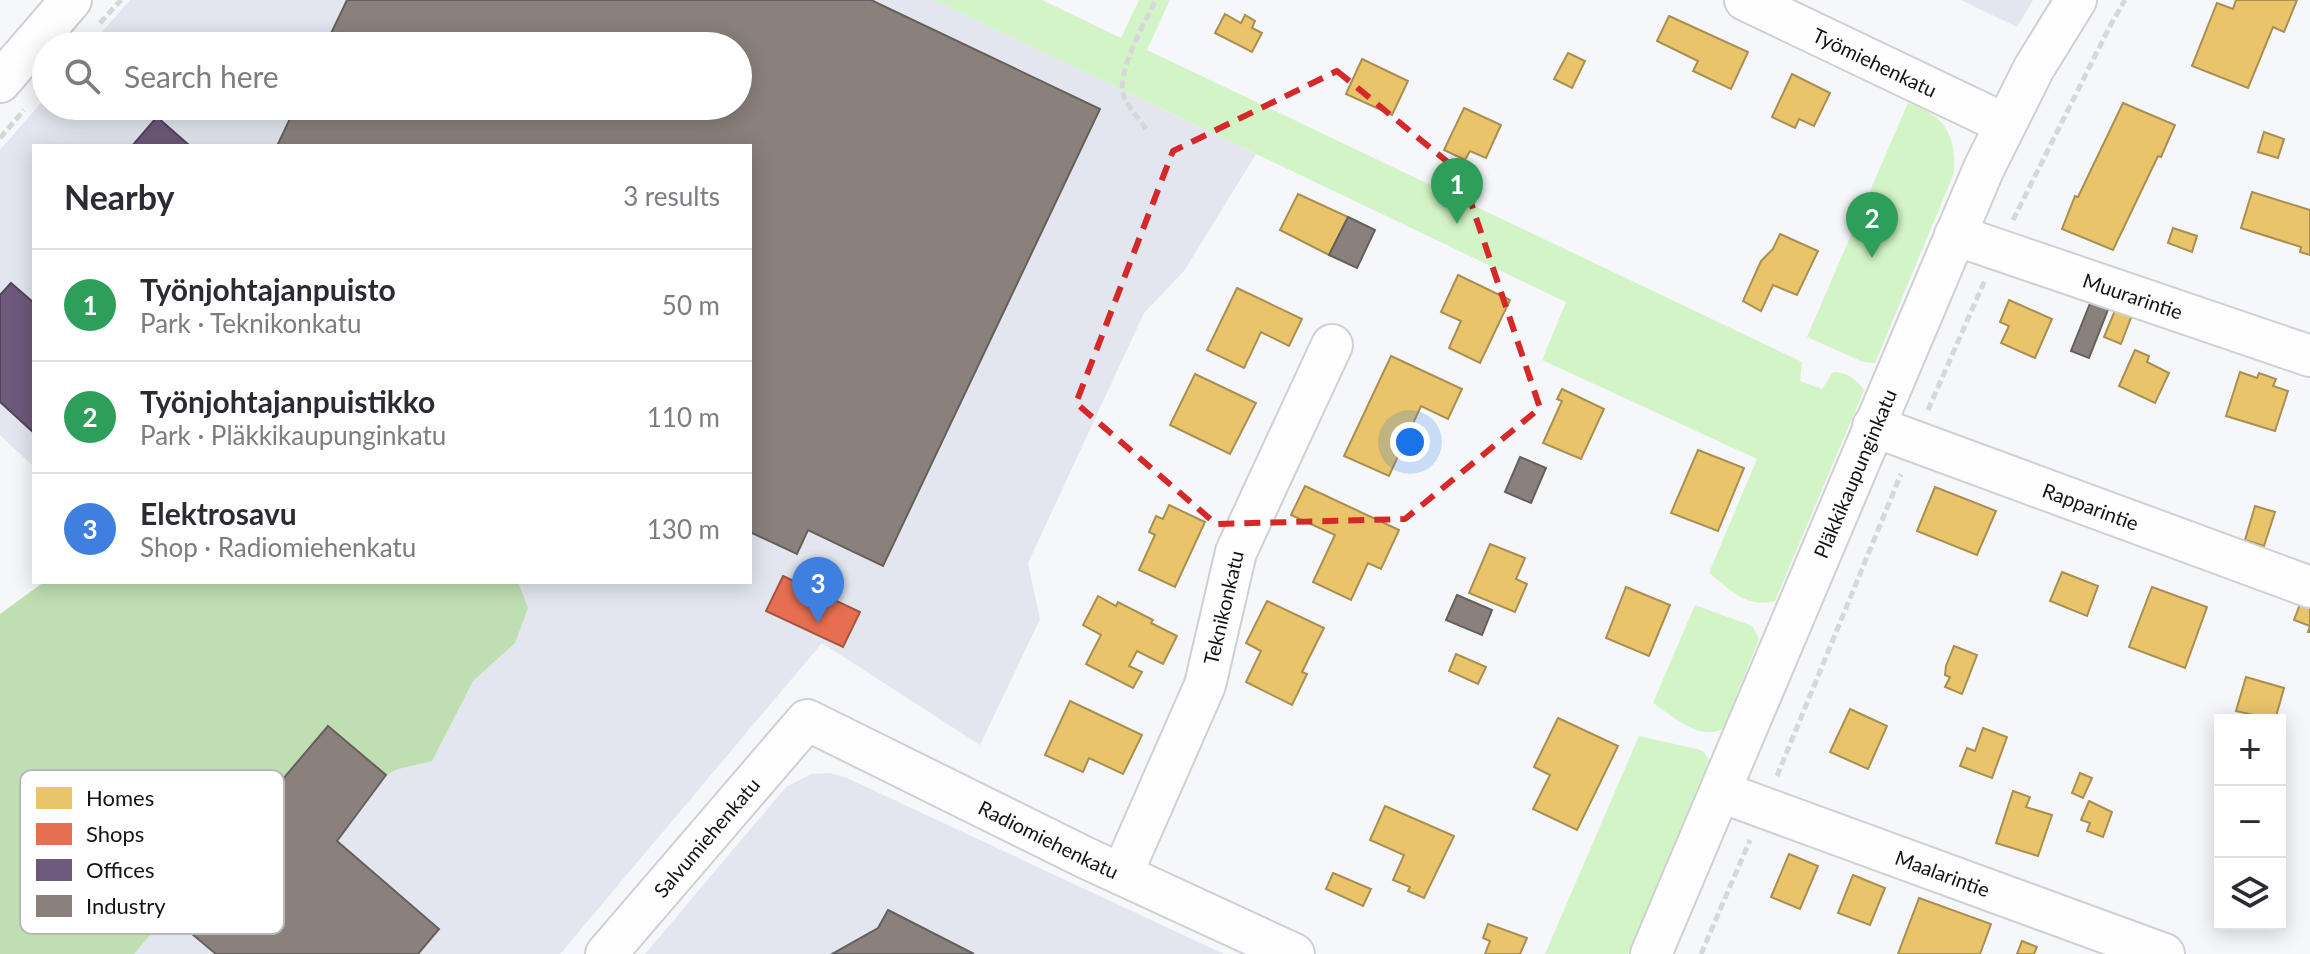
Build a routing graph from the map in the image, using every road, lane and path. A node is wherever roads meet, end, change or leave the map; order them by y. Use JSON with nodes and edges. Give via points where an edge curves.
{"nodes":[{"id":1,"x":71,"y":0,"type":"edge"},
{"id":2,"x":1156,"y":0,"type":"edge"},
{"id":3,"x":1745,"y":0,"type":"edge"},
{"id":4,"x":2076,"y":0,"type":"edge"},
{"id":5,"x":43,"y":32,"type":"edge"},
{"id":6,"x":32,"y":45,"type":"edge"},
{"id":7,"x":0,"y":82,"type":"edge"},
{"id":8,"x":2005,"y":124,"type":"junction"},
{"id":9,"x":1146,"y":129,"type":"dead end"},
{"id":10,"x":1955,"y":235,"type":"junction"},
{"id":11,"x":1332,"y":345,"type":"dead end"},
{"id":12,"x":2310,"y":356,"type":"edge"},
{"id":13,"x":1873,"y":426,"type":"junction"},
{"id":14,"x":2310,"y":587,"type":"edge"},
{"id":15,"x":807,"y":720,"type":"joint"},
{"id":16,"x":1721,"y":792,"type":"junction"},
{"id":17,"x":1122,"y":874,"type":"junction"},
{"id":18,"x":606,"y":954,"type":"edge"},
{"id":19,"x":1294,"y":954,"type":"edge"},
{"id":20,"x":1651,"y":954,"type":"edge"},
{"id":21,"x":2164,"y":954,"type":"edge"}],
"edges":[{"from":1,"to":5,"type":"street"},
{"from":2,"to":9,"type":"path","via":[[1123,81],[1123,96]]},
{"from":3,"to":8,"type":"street","name":"Työmiehenkatu"},
{"from":4,"to":8,"type":"street","name":"Pläkkikaupunginkatu"},
{"from":6,"to":7,"type":"street"},
{"from":8,"to":10,"type":"street","name":"Pläkkikaupunginkatu"},
{"from":10,"to":12,"type":"street","name":"Muurarintie"},
{"from":10,"to":13,"type":"street","name":"Pläkkikaupunginkatu"},
{"from":11,"to":17,"type":"street","name":"Teknikonkatu","via":[[1236,552],[1205,685]]},
{"from":13,"to":14,"type":"street","name":"Rapparintie"},
{"from":13,"to":16,"type":"street","name":"Pläkkikaupunginkatu"},
{"from":15,"to":17,"type":"street","name":"Radiomiehenkatu"},
{"from":15,"to":18,"type":"street","name":"Salvumiehenkatu"},
{"from":16,"to":20,"type":"street","name":"Pläkkikaupunginkatu"},
{"from":16,"to":21,"type":"street","name":"Maalarintie"},
{"from":17,"to":19,"type":"street","name":"Radiomiehenkatu"}]}
